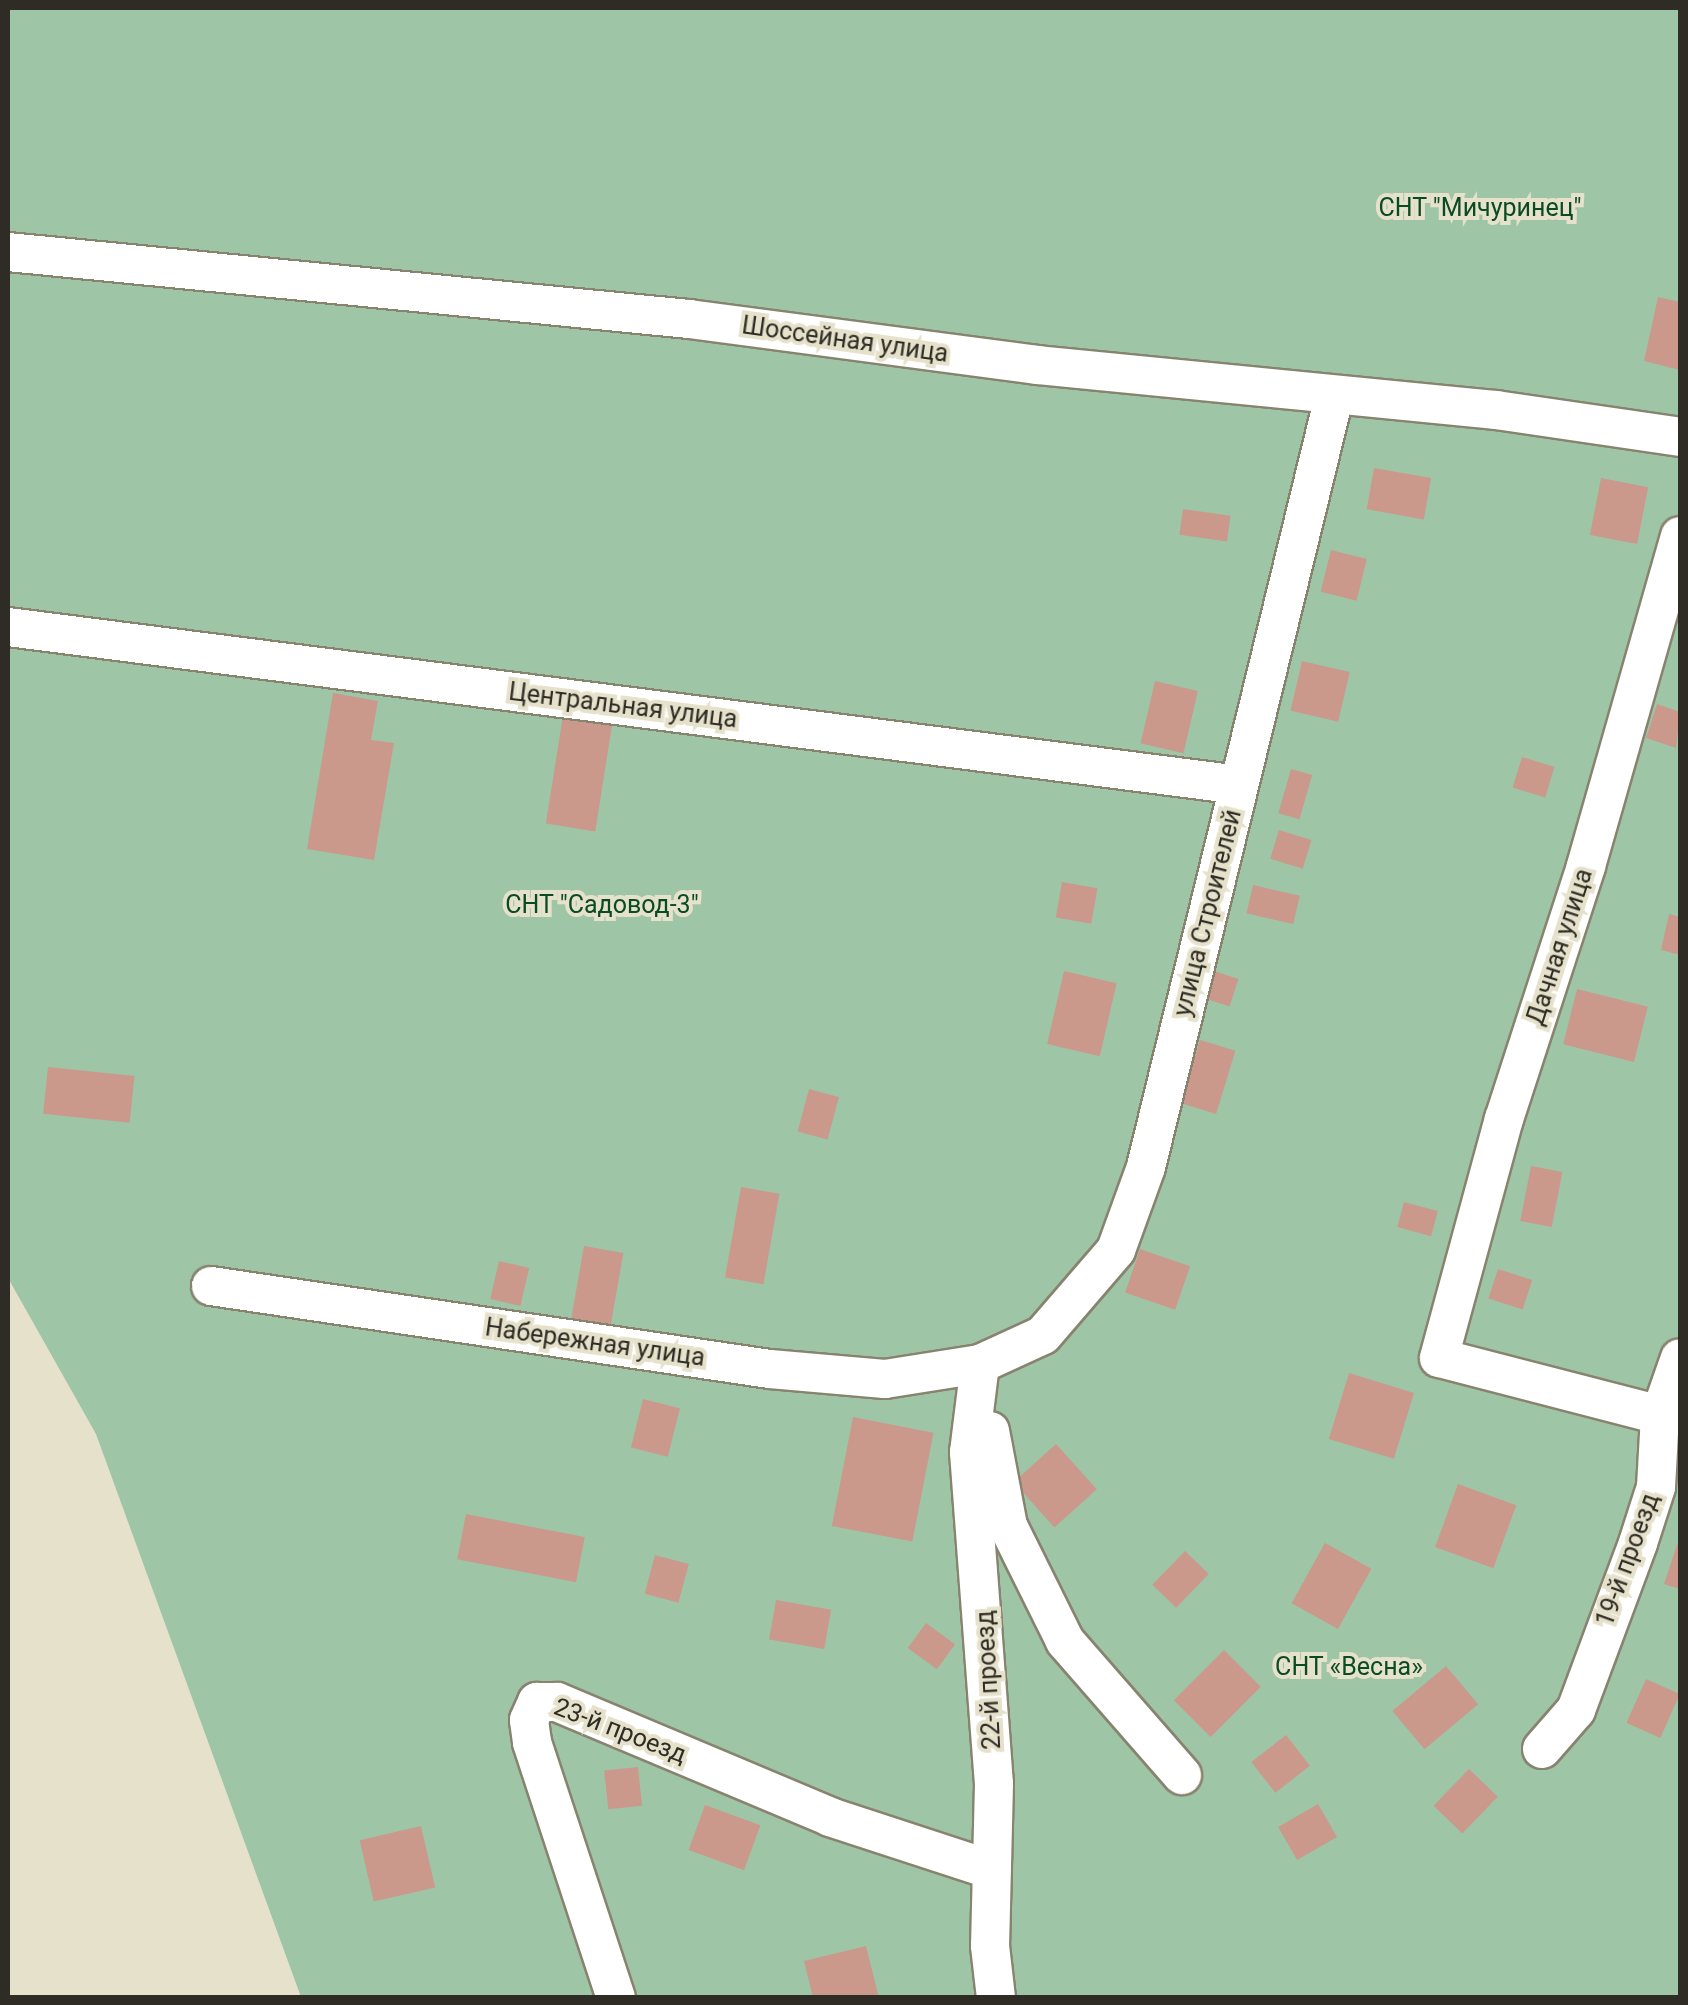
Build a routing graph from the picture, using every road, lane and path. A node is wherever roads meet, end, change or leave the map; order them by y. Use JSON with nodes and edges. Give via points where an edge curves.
{"nodes":[{"id":1,"x":8,"y":252,"type":"edge"},
{"id":2,"x":1334,"y":397,"type":"junction"},
{"id":3,"x":1680,"y":437,"type":"edge"},
{"id":4,"x":1680,"y":536,"type":"edge"},
{"id":5,"x":8,"y":628,"type":"edge"},
{"id":6,"x":1239,"y":786,"type":"junction"},
{"id":7,"x":210,"y":1286,"type":"dead end"},
{"id":8,"x":1680,"y":1358,"type":"edge"},
{"id":9,"x":980,"y":1364,"type":"junction"},
{"id":10,"x":1660,"y":1414,"type":"junction"},
{"id":11,"x":1542,"y":1749,"type":"dead end"},
{"id":12,"x":1182,"y":1775,"type":"dead end"},
{"id":13,"x":992,"y":1870,"type":"junction"},
{"id":14,"x":616,"y":1998,"type":"edge"},
{"id":15,"x":996,"y":1998,"type":"edge"}],
"edges":[{"from":1,"to":2,"type":"street","name":"Шоссейная улица","via":[[348,281]]},
{"from":2,"to":3,"type":"street","name":"Шоссейная улица","via":[[1496,410]]},
{"from":2,"to":6,"type":"street","name":"улица Строителей"},
{"from":4,"to":10,"type":"street","name":"Дачная улица","via":[[1438,1358]]},
{"from":5,"to":6,"type":"street","name":"Центральная улица"},
{"from":6,"to":9,"type":"street","name":"улица Строителей","via":[[1146,1167],[1116,1250],[1044,1335]]},
{"from":7,"to":9,"type":"street","name":"Набережная улица","via":[[770,1370],[885,1379]]},
{"from":8,"to":10,"type":"street","name":"19-й проезд"},
{"from":9,"to":12,"type":"street","via":[[1008,1526],[1033,1579],[1065,1642]]},
{"from":9,"to":13,"type":"street","name":"22-й проезд","via":[[970,1452],[984,1580]]},
{"from":10,"to":11,"type":"street","name":"19-й проезд","via":[[1656,1486],[1638,1543],[1576,1710]]},
{"from":13,"to":14,"type":"street","name":"23-й проезд","via":[[830,1817],[558,1702],[537,1702],[529,1720],[532,1742]]},
{"from":13,"to":15,"type":"street","name":"22-й проезд"}]}
